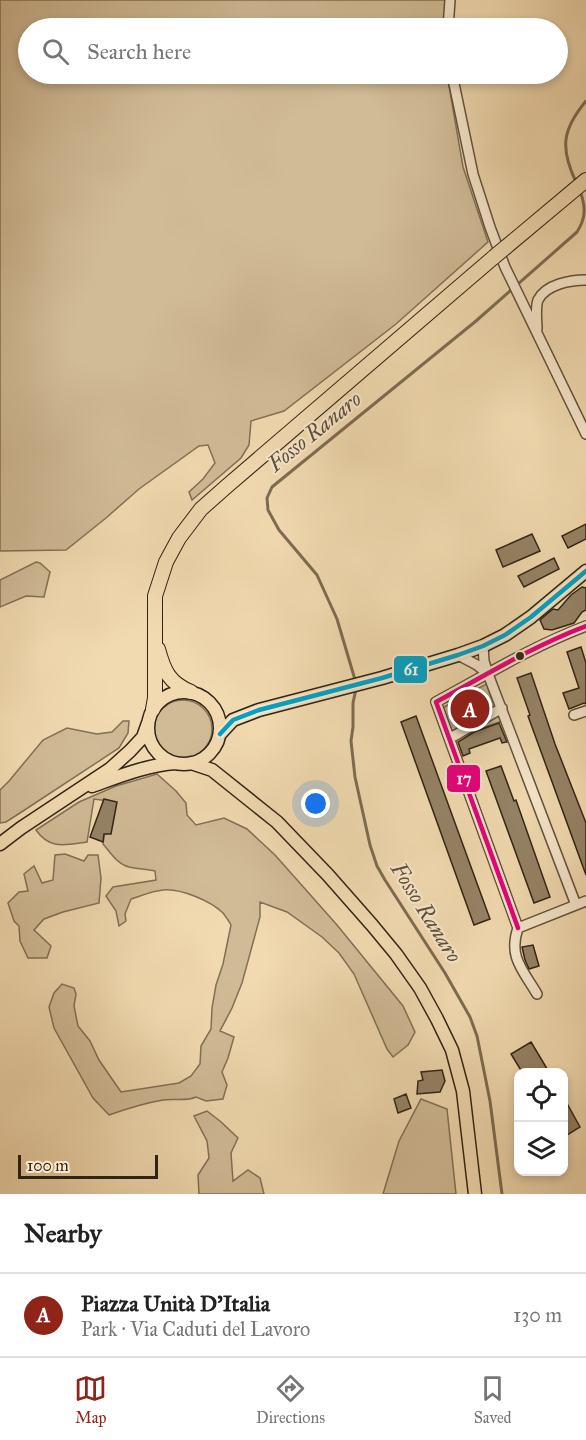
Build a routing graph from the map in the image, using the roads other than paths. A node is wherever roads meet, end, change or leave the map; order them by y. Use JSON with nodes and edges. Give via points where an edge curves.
{"nodes":[{"id":1,"x":450,"y":0,"type":"edge"},
{"id":2,"x":449,"y":18,"type":"edge"},
{"id":3,"x":454,"y":84,"type":"edge"},
{"id":4,"x":586,"y":180,"type":"edge"},
{"id":5,"x":586,"y":280,"type":"edge"},
{"id":6,"x":537,"y":332,"type":"junction"},
{"id":7,"x":586,"y":434,"type":"edge"},
{"id":8,"x":586,"y":571,"type":"edge"},
{"id":9,"x":585,"y":628,"type":"edge"},
{"id":10,"x":155,"y":638,"type":"junction"},
{"id":11,"x":483,"y":645,"type":"junction"},
{"id":12,"x":458,"y":655,"type":"junction"},
{"id":13,"x":488,"y":674,"type":"junction"},
{"id":14,"x":191,"y":692,"type":"junction"},
{"id":15,"x":212,"y":705,"type":"junction"},
{"id":16,"x":502,"y":708,"type":"junction"},
{"id":17,"x":259,"y":710,"type":"junction"},
{"id":18,"x":586,"y":711,"type":"edge"},
{"id":19,"x":151,"y":715,"type":"junction"},
{"id":20,"x":573,"y":715,"type":"dead end"},
{"id":21,"x":449,"y":737,"type":"junction"},
{"id":22,"x":218,"y":740,"type":"junction"},
{"id":23,"x":184,"y":763,"type":"junction"},
{"id":24,"x":231,"y":785,"type":"junction"},
{"id":25,"x":74,"y":792,"type":"junction"},
{"id":26,"x":0,"y":844,"type":"edge"},
{"id":27,"x":586,"y":901,"type":"edge"},
{"id":28,"x":576,"y":905,"type":"junction"},
{"id":29,"x":518,"y":928,"type":"junction"},
{"id":30,"x":537,"y":994,"type":"dead end"},
{"id":31,"x":475,"y":1194,"type":"edge"}],
"edges":[{"from":1,"to":2,"type":"street"},
{"from":3,"to":6,"type":"street","via":[[473,174],[490,227]]},
{"from":4,"to":10,"type":"highway","bridge":true,"via":[[201,509],[166,562],[155,596]]},
{"from":5,"to":6,"type":"street","via":[[558,284],[546,292],[538,301]]},
{"from":6,"to":7,"type":"street"},
{"from":8,"to":11,"type":"main road","via":[[531,617]]},
{"from":9,"to":13,"type":"street","via":[[551,639]]},
{"from":10,"to":14,"type":"highway","via":[[170,679]]},
{"from":10,"to":19,"type":"highway","via":[[155,698]]},
{"from":11,"to":12,"type":"main road"},
{"from":11,"to":13,"type":"street"},
{"from":12,"to":13,"type":"street"},
{"from":12,"to":17,"type":"main road"},
{"from":13,"to":16,"type":"street"},
{"from":13,"to":21,"type":"street","via":[[436,702]]},
{"from":14,"to":15,"type":"main road"},
{"from":14,"to":19,"type":"main road","via":[[169,695]]},
{"from":15,"to":17,"type":"main road","via":[[231,711]]},
{"from":15,"to":22,"type":"main road","via":[[220,724]]},
{"from":16,"to":21,"type":"street"},
{"from":16,"to":28,"type":"street"},
{"from":17,"to":22,"type":"main road","via":[[233,720]]},
{"from":18,"to":20,"type":"street"},
{"from":19,"to":23,"type":"main road","via":[[152,744],[168,760]]},
{"from":19,"to":25,"type":"main road","via":[[143,737],[130,751]]},
{"from":21,"to":29,"type":"street"},
{"from":22,"to":23,"type":"main road","via":[[209,754]]},
{"from":22,"to":24,"type":"main road","via":[[218,765]]},
{"from":23,"to":24,"type":"main road","via":[[212,770]]},
{"from":23,"to":25,"type":"main road","via":[[160,764]]},
{"from":24,"to":31,"type":"main road","via":[[277,822],[328,875],[420,988],[452,1050],[463,1091]]},
{"from":25,"to":26,"type":"main road"},
{"from":27,"to":28,"type":"street"},
{"from":28,"to":29,"type":"street"},
{"from":29,"to":30,"type":"street","via":[[514,955]]}]}
